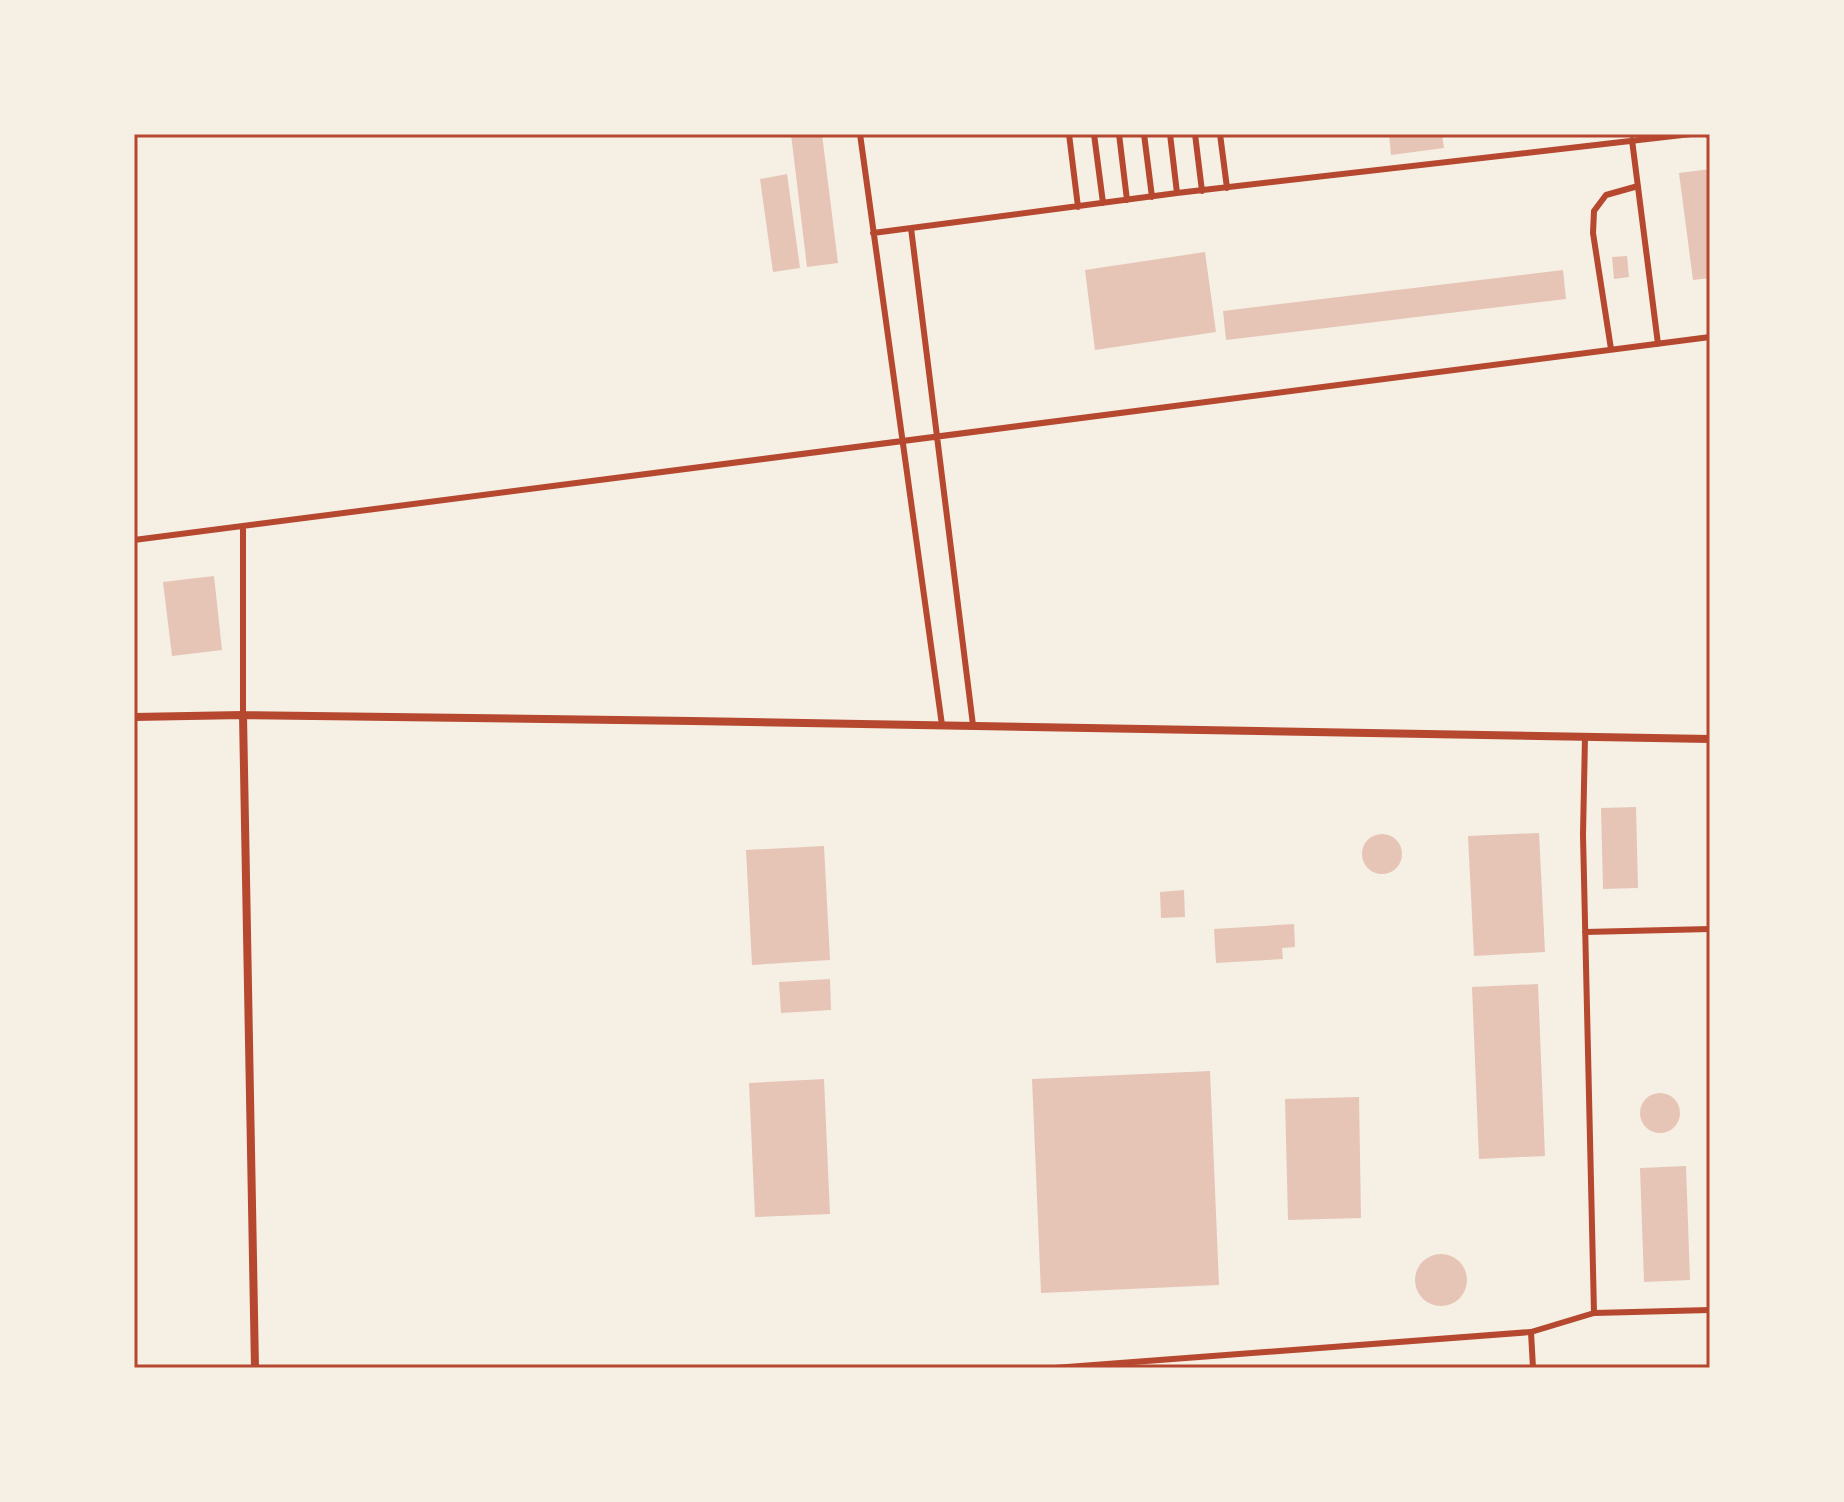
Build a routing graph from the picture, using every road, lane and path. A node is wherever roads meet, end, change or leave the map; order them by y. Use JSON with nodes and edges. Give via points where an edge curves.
{"nodes":[{"id":1,"x":860,"y":134,"type":"edge"},
{"id":2,"x":1069,"y":134,"type":"edge"},
{"id":3,"x":1094,"y":134,"type":"edge"},
{"id":4,"x":1119,"y":134,"type":"edge"},
{"id":5,"x":1144,"y":134,"type":"edge"},
{"id":6,"x":1170,"y":134,"type":"edge"},
{"id":7,"x":1195,"y":134,"type":"edge"},
{"id":8,"x":1220,"y":134,"type":"edge"},
{"id":9,"x":1691,"y":134,"type":"edge"},
{"id":10,"x":1632,"y":140,"type":"junction"},
{"id":11,"x":1638,"y":186,"type":"junction"},
{"id":12,"x":1227,"y":188,"type":"junction"},
{"id":13,"x":1202,"y":191,"type":"junction"},
{"id":14,"x":1177,"y":193,"type":"junction"},
{"id":15,"x":1152,"y":197,"type":"junction"},
{"id":16,"x":1127,"y":200,"type":"junction"},
{"id":17,"x":1103,"y":203,"type":"junction"},
{"id":18,"x":1078,"y":207,"type":"junction"},
{"id":19,"x":911,"y":228,"type":"junction"},
{"id":20,"x":873,"y":233,"type":"junction"},
{"id":21,"x":1710,"y":337,"type":"edge"},
{"id":22,"x":1658,"y":344,"type":"junction"},
{"id":23,"x":1611,"y":349,"type":"junction"},
{"id":24,"x":938,"y":437,"type":"junction"},
{"id":25,"x":902,"y":441,"type":"junction"},
{"id":26,"x":243,"y":527,"type":"junction"},
{"id":27,"x":134,"y":540,"type":"edge"},
{"id":28,"x":243,"y":715,"type":"junction"},
{"id":29,"x":134,"y":717,"type":"edge"},
{"id":30,"x":942,"y":725,"type":"junction"},
{"id":31,"x":973,"y":725,"type":"junction"},
{"id":32,"x":1585,"y":737,"type":"junction"},
{"id":33,"x":1710,"y":739,"type":"edge"},
{"id":34,"x":1710,"y":929,"type":"edge"},
{"id":35,"x":1585,"y":932,"type":"junction"},
{"id":36,"x":1710,"y":1310,"type":"edge"},
{"id":37,"x":1594,"y":1313,"type":"junction"},
{"id":38,"x":1531,"y":1332,"type":"junction"},
{"id":39,"x":255,"y":1368,"type":"edge"},
{"id":40,"x":1054,"y":1368,"type":"edge"},
{"id":41,"x":1533,"y":1368,"type":"edge"}],
"edges":[{"from":1,"to":20,"type":"lane"},
{"from":2,"to":18,"type":"lane"},
{"from":3,"to":17,"type":"lane"},
{"from":4,"to":16,"type":"lane"},
{"from":5,"to":15,"type":"lane"},
{"from":6,"to":14,"type":"lane"},
{"from":7,"to":13,"type":"lane"},
{"from":8,"to":12,"type":"lane"},
{"from":9,"to":10,"type":"lane"},
{"from":10,"to":11,"type":"lane"},
{"from":10,"to":12,"type":"lane"},
{"from":11,"to":22,"type":"lane"},
{"from":11,"to":23,"type":"lane","via":[[1606,195],[1594,211]]},
{"from":12,"to":13,"type":"lane"},
{"from":13,"to":14,"type":"lane"},
{"from":14,"to":15,"type":"lane"},
{"from":15,"to":16,"type":"lane"},
{"from":16,"to":17,"type":"lane"},
{"from":17,"to":18,"type":"lane"},
{"from":18,"to":19,"type":"lane"},
{"from":19,"to":20,"type":"lane"},
{"from":19,"to":24,"type":"lane"},
{"from":20,"to":25,"type":"lane"},
{"from":21,"to":22,"type":"lane"},
{"from":22,"to":23,"type":"lane"},
{"from":23,"to":24,"type":"lane"},
{"from":24,"to":25,"type":"lane"},
{"from":24,"to":31,"type":"lane"},
{"from":25,"to":26,"type":"lane"},
{"from":25,"to":30,"type":"lane"},
{"from":26,"to":27,"type":"lane"},
{"from":26,"to":28,"type":"lane"},
{"from":28,"to":29,"type":"street"},
{"from":28,"to":30,"type":"street"},
{"from":28,"to":39,"type":"street"},
{"from":30,"to":31,"type":"street"},
{"from":31,"to":32,"type":"street"},
{"from":32,"to":33,"type":"street"},
{"from":32,"to":35,"type":"lane"},
{"from":34,"to":35,"type":"lane"},
{"from":35,"to":37,"type":"lane"},
{"from":36,"to":37,"type":"lane"},
{"from":37,"to":38,"type":"lane"},
{"from":38,"to":40,"type":"lane"},
{"from":38,"to":41,"type":"lane"}]}
